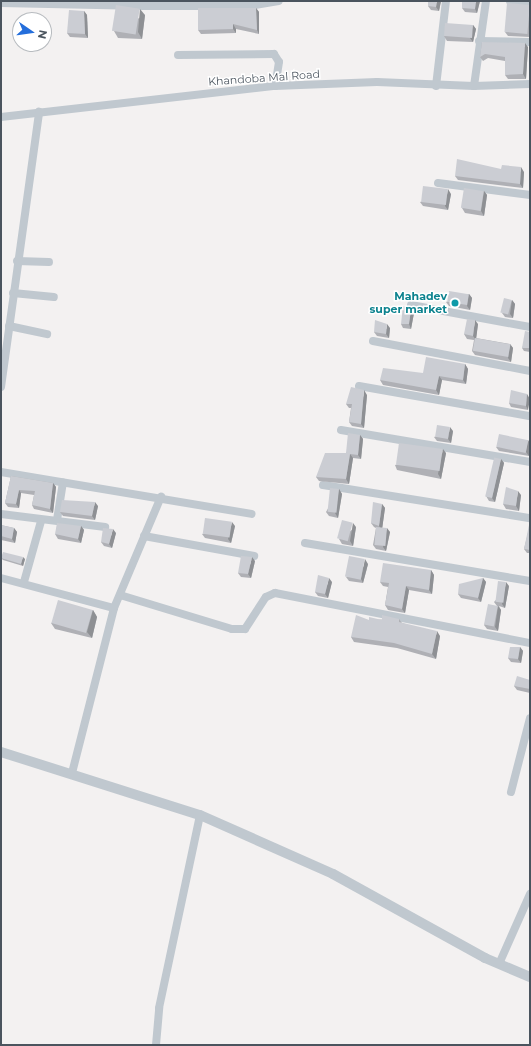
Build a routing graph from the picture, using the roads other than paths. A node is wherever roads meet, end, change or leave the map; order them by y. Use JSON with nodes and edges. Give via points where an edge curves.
{"nodes":[{"id":1,"x":279,"y":1,"type":"edge"},
{"id":2,"x":446,"y":1,"type":"edge"},
{"id":3,"x":486,"y":1,"type":"edge"},
{"id":4,"x":510,"y":1,"type":"edge"},
{"id":5,"x":1,"y":2,"type":"edge"},
{"id":6,"x":530,"y":2,"type":"edge"},
{"id":7,"x":479,"y":41,"type":"junction"},
{"id":8,"x":530,"y":42,"type":"edge"},
{"id":9,"x":178,"y":55,"type":"dead end"},
{"id":10,"x":530,"y":84,"type":"edge"},
{"id":11,"x":275,"y":86,"type":"junction"},
{"id":12,"x":436,"y":86,"type":"junction"},
{"id":13,"x":474,"y":86,"type":"junction"},
{"id":14,"x":39,"y":112,"type":"junction"},
{"id":15,"x":1,"y":117,"type":"edge"},
{"id":16,"x":438,"y":183,"type":"dead end"},
{"id":17,"x":530,"y":195,"type":"edge"},
{"id":18,"x":17,"y":261,"type":"junction"},
{"id":19,"x":49,"y":262,"type":"dead end"},
{"id":20,"x":13,"y":293,"type":"junction"},
{"id":21,"x":54,"y":297,"type":"dead end"},
{"id":22,"x":411,"y":305,"type":"dead end"},
{"id":23,"x":9,"y":326,"type":"junction"},
{"id":24,"x":530,"y":327,"type":"edge"},
{"id":25,"x":48,"y":334,"type":"dead end"},
{"id":26,"x":373,"y":342,"type":"dead end"},
{"id":27,"x":530,"y":371,"type":"edge"},
{"id":28,"x":360,"y":386,"type":"dead end"},
{"id":29,"x":1,"y":387,"type":"edge"},
{"id":30,"x":530,"y":416,"type":"edge"},
{"id":31,"x":341,"y":430,"type":"dead end"},
{"id":32,"x":530,"y":462,"type":"edge"},
{"id":33,"x":1,"y":472,"type":"edge"},
{"id":34,"x":63,"y":482,"type":"junction"},
{"id":35,"x":323,"y":485,"type":"dead end"},
{"id":36,"x":161,"y":497,"type":"junction"},
{"id":37,"x":1,"y":514,"type":"edge"},
{"id":38,"x":251,"y":514,"type":"dead end"},
{"id":39,"x":530,"y":518,"type":"edge"},
{"id":40,"x":56,"y":520,"type":"junction"},
{"id":41,"x":41,"y":521,"type":"junction"},
{"id":42,"x":105,"y":527,"type":"edge"},
{"id":43,"x":144,"y":536,"type":"junction"},
{"id":44,"x":305,"y":543,"type":"dead end"},
{"id":45,"x":254,"y":556,"type":"dead end"},
{"id":46,"x":1,"y":578,"type":"edge"},
{"id":47,"x":530,"y":581,"type":"edge"},
{"id":48,"x":24,"y":582,"type":"junction"},
{"id":49,"x":120,"y":595,"type":"junction"},
{"id":50,"x":114,"y":608,"type":"junction"},
{"id":51,"x":530,"y":643,"type":"edge"},
{"id":52,"x":530,"y":718,"type":"edge"},
{"id":53,"x":528,"y":736,"type":"edge"},
{"id":54,"x":1,"y":752,"type":"edge"},
{"id":55,"x":72,"y":773,"type":"junction"},
{"id":56,"x":511,"y":792,"type":"dead end"},
{"id":57,"x":200,"y":815,"type":"junction"},
{"id":58,"x":530,"y":894,"type":"edge"},
{"id":59,"x":500,"y":964,"type":"junction"},
{"id":60,"x":530,"y":977,"type":"edge"},
{"id":61,"x":156,"y":1045,"type":"edge"}],
"edges":[{"from":1,"to":5,"type":"street","via":[[250,6]]},
{"from":2,"to":12,"type":"street"},
{"from":3,"to":7,"type":"street"},
{"from":4,"to":6,"type":"street"},
{"from":7,"to":8,"type":"street"},
{"from":7,"to":13,"type":"street"},
{"from":9,"to":11,"type":"street","via":[[274,54],[279,62]]},
{"from":10,"to":13,"type":"street","name":"Khandoba Mal Road"},
{"from":11,"to":12,"type":"street","name":"Khandoba Mal Road","via":[[377,82]]},
{"from":11,"to":14,"type":"street","name":"Khandoba Mal Road"},
{"from":12,"to":13,"type":"street","name":"Khandoba Mal Road"},
{"from":14,"to":15,"type":"street","name":"Khandoba Mal Road"},
{"from":14,"to":18,"type":"street"},
{"from":16,"to":17,"type":"street"},
{"from":18,"to":19,"type":"street"},
{"from":18,"to":20,"type":"street"},
{"from":20,"to":21,"type":"street"},
{"from":20,"to":23,"type":"street"},
{"from":22,"to":24,"type":"street"},
{"from":23,"to":25,"type":"street"},
{"from":23,"to":29,"type":"street"},
{"from":26,"to":27,"type":"street"},
{"from":28,"to":30,"type":"street"},
{"from":31,"to":32,"type":"street"},
{"from":33,"to":34,"type":"street"},
{"from":34,"to":36,"type":"street"},
{"from":34,"to":40,"type":"street"},
{"from":35,"to":39,"type":"street"},
{"from":36,"to":38,"type":"street"},
{"from":36,"to":43,"type":"street"},
{"from":37,"to":41,"type":"street"},
{"from":40,"to":41,"type":"street"},
{"from":40,"to":42,"type":"street"},
{"from":41,"to":48,"type":"street"},
{"from":43,"to":45,"type":"street"},
{"from":43,"to":49,"type":"street"},
{"from":44,"to":47,"type":"street"},
{"from":46,"to":48,"type":"street"},
{"from":48,"to":50,"type":"street"},
{"from":49,"to":50,"type":"street"},
{"from":49,"to":51,"type":"street","via":[[232,629],[245,629],[266,597],[274,593]]},
{"from":50,"to":55,"type":"street"},
{"from":52,"to":53,"type":"street"},
{"from":53,"to":56,"type":"street"},
{"from":54,"to":55,"type":"street"},
{"from":55,"to":57,"type":"street"},
{"from":57,"to":59,"type":"street","via":[[333,874]]},
{"from":57,"to":61,"type":"street","via":[[159,1008]]},
{"from":58,"to":59,"type":"street"},
{"from":59,"to":60,"type":"street"}]}
